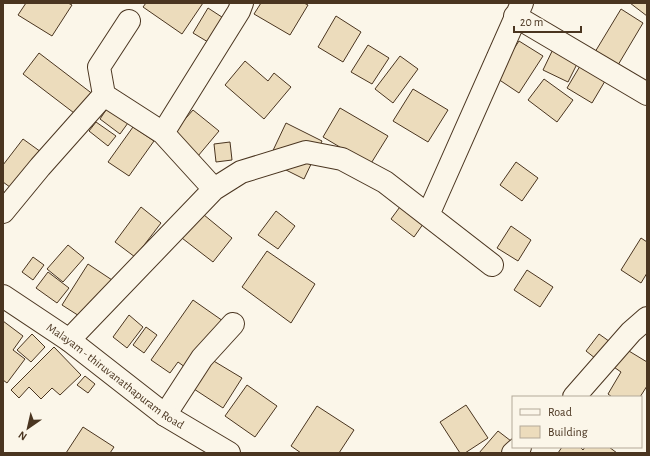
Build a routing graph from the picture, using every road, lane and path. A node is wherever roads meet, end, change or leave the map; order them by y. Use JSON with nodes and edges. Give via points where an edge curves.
{"nodes":[{"id":1,"x":242,"y":3,"type":"edge"},
{"id":2,"x":519,"y":9,"type":"edge"},
{"id":3,"x":129,"y":21,"type":"dead end"},
{"id":4,"x":104,"y":94,"type":"junction"},
{"id":5,"x":647,"y":94,"type":"edge"},
{"id":6,"x":163,"y":133,"type":"junction"},
{"id":7,"x":214,"y":189,"type":"junction"},
{"id":8,"x":3,"y":212,"type":"edge"},
{"id":9,"x":428,"y":215,"type":"junction"},
{"id":10,"x":492,"y":265,"type":"dead end"},
{"id":11,"x":3,"y":296,"type":"edge"},
{"id":12,"x":647,"y":318,"type":"edge"},
{"id":13,"x":233,"y":324,"type":"dead end"},
{"id":14,"x":69,"y":340,"type":"junction"},
{"id":15,"x":575,"y":396,"type":"edge"},
{"id":16,"x":165,"y":415,"type":"junction"},
{"id":17,"x":229,"y":453,"type":"edge"}],
"edges":[{"from":1,"to":6,"type":"street"},
{"from":2,"to":5,"type":"street"},
{"from":2,"to":9,"type":"street"},
{"from":3,"to":4,"type":"street","via":[[100,67]]},
{"from":4,"to":6,"type":"street"},
{"from":4,"to":8,"type":"street"},
{"from":6,"to":7,"type":"street"},
{"from":7,"to":9,"type":"street","via":[[241,172],[306,152],[342,158],[385,182]]},
{"from":7,"to":14,"type":"street"},
{"from":9,"to":10,"type":"street"},
{"from":11,"to":14,"type":"street","name":"Malayam - thiruvanathapuram Road"},
{"from":12,"to":15,"type":"street","via":[[631,332]]},
{"from":13,"to":16,"type":"street","via":[[202,358]]},
{"from":14,"to":16,"type":"street","name":"Malayam - thiruvanathapuram Road"},
{"from":16,"to":17,"type":"street","name":"Malayam - thiruvanathapuram Road"}]}
